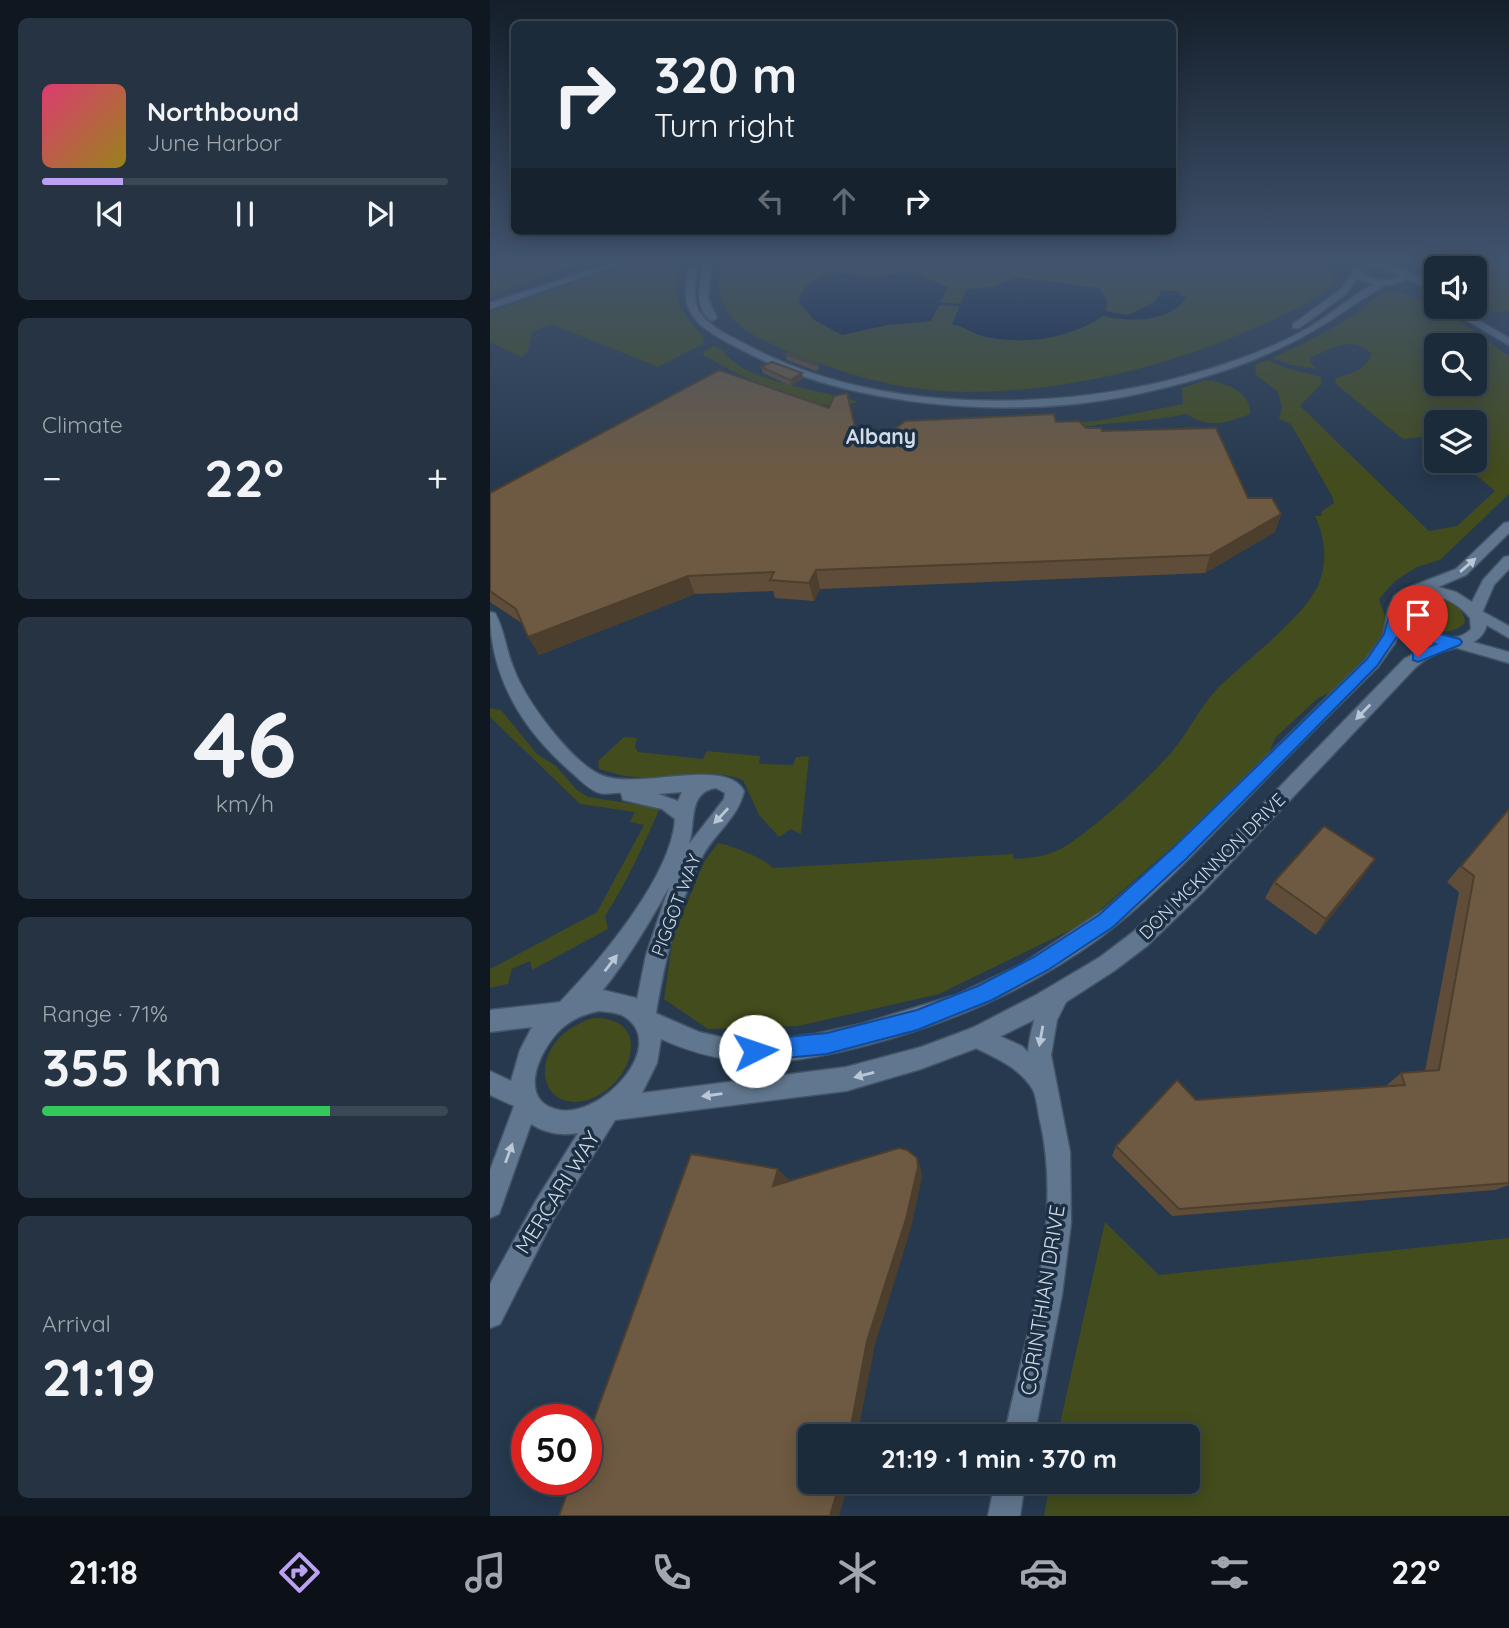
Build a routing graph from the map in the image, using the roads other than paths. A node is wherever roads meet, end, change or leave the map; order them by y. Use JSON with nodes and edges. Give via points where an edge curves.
{"nodes":[{"id":1,"x":723,"y":335,"type":"edge"},
{"id":2,"x":1279,"y":335,"type":"edge"},
{"id":3,"x":1303,"y":335,"type":"edge"},
{"id":4,"x":727,"y":337,"type":"joint"},
{"id":5,"x":1231,"y":353,"type":"junction"},
{"id":6,"x":1218,"y":368,"type":"junction"},
{"id":7,"x":1183,"y":370,"type":"junction"},
{"id":8,"x":968,"y":401,"type":"junction"},
{"id":9,"x":1509,"y":526,"type":"edge"},
{"id":10,"x":1509,"y":560,"type":"edge"},
{"id":11,"x":1417,"y":590,"type":"junction"},
{"id":12,"x":1397,"y":612,"type":"junction"},
{"id":13,"x":1475,"y":613,"type":"junction"},
{"id":14,"x":490,"y":617,"type":"edge"},
{"id":15,"x":1509,"y":634,"type":"edge"},
{"id":16,"x":1455,"y":642,"type":"junction"},
{"id":17,"x":1509,"y":658,"type":"edge"},
{"id":18,"x":594,"y":781,"type":"junction"},
{"id":19,"x":709,"y":781,"type":"junction"},
{"id":20,"x":684,"y":816,"type":"junction"},
{"id":21,"x":1059,"y":994,"type":"junction"},
{"id":22,"x":564,"y":1013,"type":"junction"},
{"id":23,"x":644,"y":1019,"type":"junction"},
{"id":24,"x":490,"y":1021,"type":"edge"},
{"id":25,"x":976,"y":1037,"type":"junction"},
{"id":26,"x":1040,"y":1081,"type":"junction"},
{"id":27,"x":490,"y":1083,"type":"edge"},
{"id":28,"x":526,"y":1100,"type":"junction"},
{"id":29,"x":610,"y":1109,"type":"junction"},
{"id":30,"x":490,"y":1205,"type":"edge"},
{"id":31,"x":490,"y":1314,"type":"edge"},
{"id":32,"x":1021,"y":1424,"type":"edge"},
{"id":33,"x":1008,"y":1494,"type":"edge"},
{"id":34,"x":1004,"y":1516,"type":"edge"}],
"edges":[{"from":1,"to":4,"type":"street"},
{"from":2,"to":5,"type":"street"},
{"from":3,"to":6,"type":"street"},
{"from":4,"to":8,"type":"street","via":[[766,361],[828,383]]},
{"from":5,"to":6,"type":"street","via":[[1220,360]]},
{"from":5,"to":7,"type":"street"},
{"from":6,"to":7,"type":"street"},
{"from":6,"to":8,"type":"street","via":[[1161,386],[1101,397],[1020,403]]},
{"from":7,"to":8,"type":"street","via":[[1088,392]]},
{"from":11,"to":9,"type":"street","one_way":true,"via":[[1461,572]]},
{"from":10,"to":13,"type":"street","via":[[1488,583]]},
{"from":11,"to":12,"type":"street","via":[[1400,598]]},
{"from":11,"to":13,"type":"street","via":[[1450,595]]},
{"from":12,"to":16,"type":"street","via":[[1415,632]]},
{"from":12,"to":23,"type":"street","name":"DON MCKINNON DRIVE","via":[[1391,635],[1372,663],[1180,853],[1106,921],[1041,964],[917,1020],[827,1044],[726,1049],[699,1044]]},
{"from":13,"to":15,"type":"street"},
{"from":13,"to":16,"type":"street","name":"DON MCKINNON DRIVE","via":[[1479,622],[1476,634]]},
{"from":14,"to":18,"type":"street","via":[[506,671],[522,703],[555,747]]},
{"from":16,"to":17,"type":"street"},
{"from":16,"to":21,"type":"street","name":"DON MCKINNON DRIVE","one_way":true,"via":[[1410,663],[1169,912],[1107,964]]},
{"from":18,"to":19,"type":"street","via":[[625,787]]},
{"from":18,"to":20,"type":"street","via":[[614,791],[667,803]]},
{"from":19,"to":20,"type":"street","name":"PIGGOT WAY","via":[[689,795]]},
{"from":19,"to":23,"type":"street","name":"PIGGOT WAY","one_way":true,"via":[[728,784],[735,797],[693,855],[660,937]]},
{"from":22,"to":20,"type":"street","name":"PIGGOT WAY","one_way":true,"via":[[597,981],[623,946],[679,846]]},
{"from":21,"to":25,"type":"street","name":"DON MCKINNON DRIVE"},
{"from":21,"to":26,"type":"street","name":"CORINTHIAN DRIVE","one_way":true,"via":[[1042,1028]]},
{"from":22,"to":23,"type":"street","via":[[587,1002],[611,1000],[631,1006]]},
{"from":22,"to":24,"type":"street"},
{"from":22,"to":28,"type":"street","via":[[543,1031],[528,1053],[522,1077]]},
{"from":23,"to":29,"type":"street","via":[[650,1041],[646,1065],[633,1088]]},
{"from":25,"to":26,"type":"street","name":"CORINTHIAN DRIVE","via":[[1014,1054]]},
{"from":25,"to":29,"type":"street","name":"DON MCKINNON DRIVE","one_way":true,"via":[[846,1079]]},
{"from":26,"to":32,"type":"street","name":"CORINTHIAN DRIVE","via":[[1058,1152],[1058,1228]]},
{"from":27,"to":28,"type":"street"},
{"from":28,"to":29,"type":"street","via":[[541,1117],[567,1124]]},
{"from":30,"to":28,"type":"street","one_way":true},
{"from":29,"to":31,"type":"street","name":"MERCARI WAY","via":[[522,1245]]},
{"from":33,"to":34,"type":"street"}]}
